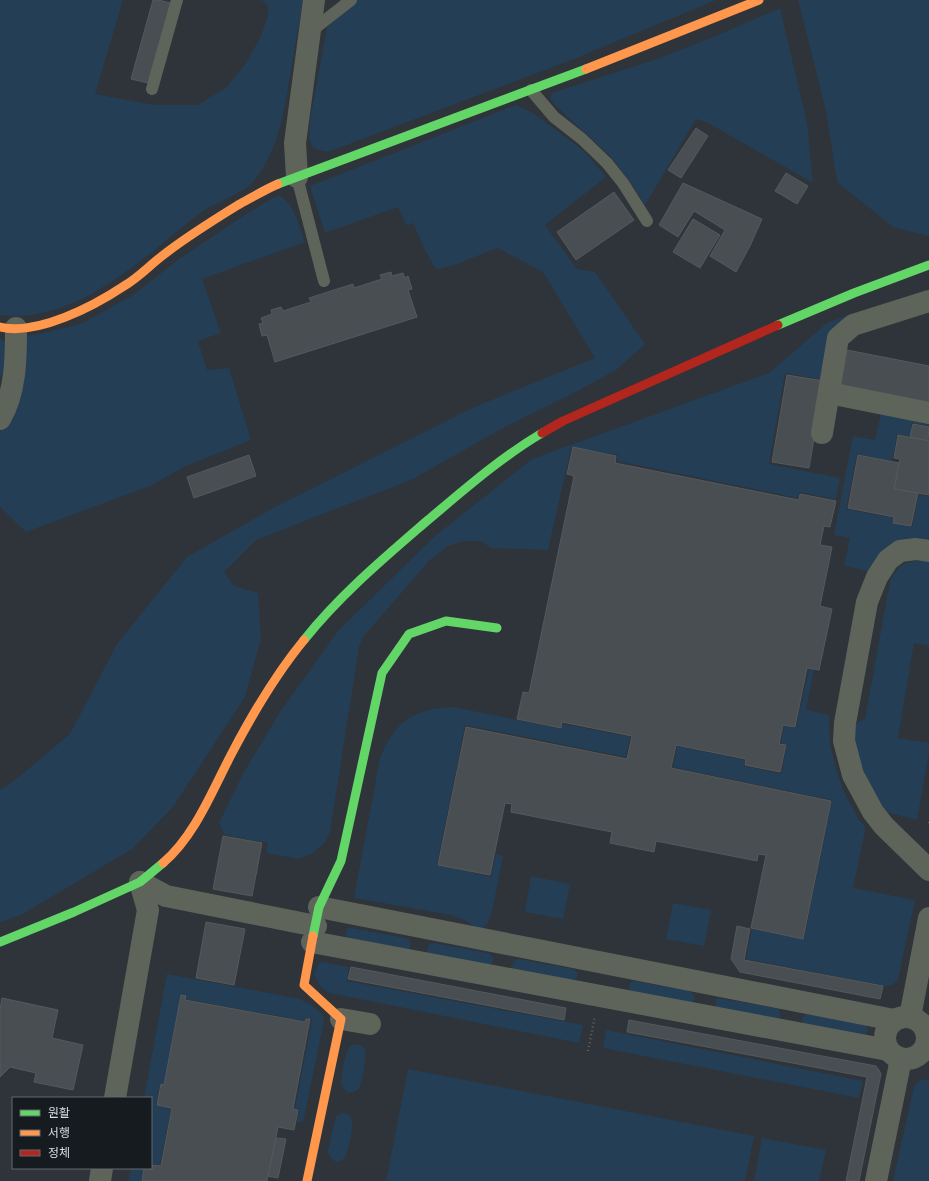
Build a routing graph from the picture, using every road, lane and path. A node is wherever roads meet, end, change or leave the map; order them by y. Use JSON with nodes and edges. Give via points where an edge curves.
{"nodes":[{"id":1,"x":177,"y":0,"type":"edge"},
{"id":2,"x":314,"y":0,"type":"edge"},
{"id":3,"x":350,"y":0,"type":"edge"},
{"id":4,"x":759,"y":0,"type":"edge"},
{"id":5,"x":310,"y":32,"type":"junction"},
{"id":6,"x":152,"y":89,"type":"dead end"},
{"id":7,"x":531,"y":90,"type":"junction"},
{"id":8,"x":297,"y":178,"type":"junction"},
{"id":9,"x":647,"y":221,"type":"dead end"},
{"id":10,"x":929,"y":264,"type":"edge"},
{"id":11,"x":324,"y":281,"type":"dead end"},
{"id":12,"x":929,"y":301,"type":"edge"},
{"id":13,"x":8,"y":327,"type":"edge"},
{"id":14,"x":829,"y":393,"type":"junction"},
{"id":15,"x":929,"y":412,"type":"edge"},
{"id":16,"x":0,"y":419,"type":"edge"},
{"id":17,"x":822,"y":433,"type":"dead end"},
{"id":18,"x":929,"y":551,"type":"edge"},
{"id":19,"x":497,"y":628,"type":"dead end"},
{"id":20,"x":929,"y":870,"type":"edge"},
{"id":21,"x":140,"y":882,"type":"junction"},
{"id":22,"x":166,"y":896,"type":"junction"},
{"id":23,"x":148,"y":910,"type":"junction"},
{"id":24,"x":929,"y":918,"type":"edge"},
{"id":25,"x":316,"y":925,"type":"junction"},
{"id":26,"x":423,"y":928,"type":"junction"},
{"id":27,"x":0,"y":942,"type":"edge"},
{"id":28,"x":505,"y":944,"type":"junction"},
{"id":29,"x":416,"y":961,"type":"junction"},
{"id":30,"x":590,"y":961,"type":"junction"},
{"id":31,"x":620,"y":966,"type":"junction"},
{"id":32,"x":498,"y":977,"type":"junction"},
{"id":33,"x":708,"y":984,"type":"junction"},
{"id":34,"x":584,"y":993,"type":"junction"},
{"id":35,"x":613,"y":998,"type":"junction"},
{"id":36,"x":793,"y":1000,"type":"junction"},
{"id":37,"x":701,"y":1015,"type":"junction"},
{"id":38,"x":341,"y":1019,"type":"junction"},
{"id":39,"x":902,"y":1019,"type":"junction"},
{"id":40,"x":370,"y":1024,"type":"dead end"},
{"id":41,"x":592,"y":1031,"type":"dead end"},
{"id":42,"x":787,"y":1031,"type":"junction"},
{"id":43,"x":928,"y":1043,"type":"edge"},
{"id":44,"x":588,"y":1051,"type":"dead end"},
{"id":45,"x":895,"y":1055,"type":"junction"},
{"id":46,"x":115,"y":1097,"type":"edge"},
{"id":47,"x":102,"y":1169,"type":"edge"},
{"id":48,"x":100,"y":1181,"type":"edge"},
{"id":49,"x":307,"y":1181,"type":"edge"},
{"id":50,"x":876,"y":1181,"type":"edge"}],
"edges":[{"from":1,"to":6,"type":"lane"},
{"from":2,"to":5,"type":"street"},
{"from":3,"to":5,"type":"lane"},
{"from":4,"to":7,"type":"street"},
{"from":5,"to":8,"type":"street","via":[[294,143]]},
{"from":7,"to":8,"type":"street"},
{"from":7,"to":9,"type":"lane","via":[[554,117],[607,163]]},
{"from":8,"to":11,"type":"lane"},
{"from":8,"to":13,"type":"street","via":[[266,189],[208,222],[125,286],[78,313],[37,326]]},
{"from":10,"to":21,"type":"street","via":[[772,327],[563,421],[527,442],[483,473],[368,571],[293,653],[240,738],[192,830],[165,861]]},
{"from":12,"to":14,"type":"street","via":[[853,325],[838,338]]},
{"from":13,"to":16,"type":"street","via":[[16,358],[12,386]]},
{"from":14,"to":15,"type":"street"},
{"from":14,"to":17,"type":"street"},
{"from":18,"to":20,"type":"street","via":[[900,551],[888,560],[877,577],[867,602],[844,741],[853,775],[873,812]]},
{"from":19,"to":25,"type":"street","via":[[446,621],[409,634],[382,673],[341,861]]},
{"from":21,"to":22,"type":"street"},
{"from":21,"to":23,"type":"street"},
{"from":21,"to":27,"type":"street"},
{"from":22,"to":23,"type":"street"},
{"from":22,"to":25,"type":"street"},
{"from":23,"to":46,"type":"street"},
{"from":24,"to":39,"type":"street"},
{"from":25,"to":26,"type":"street"},
{"from":25,"to":29,"type":"street"},
{"from":25,"to":38,"type":"street","via":[[304,985]]},
{"from":26,"to":28,"type":"street"},
{"from":26,"to":29,"type":"street"},
{"from":28,"to":30,"type":"street"},
{"from":28,"to":32,"type":"street"},
{"from":29,"to":32,"type":"street"},
{"from":30,"to":31,"type":"street"},
{"from":30,"to":34,"type":"street"},
{"from":31,"to":33,"type":"street"},
{"from":31,"to":35,"type":"street"},
{"from":32,"to":34,"type":"street"},
{"from":33,"to":36,"type":"street"},
{"from":33,"to":37,"type":"street"},
{"from":34,"to":35,"type":"street"},
{"from":35,"to":37,"type":"street"},
{"from":36,"to":39,"type":"street"},
{"from":36,"to":42,"type":"street"},
{"from":37,"to":42,"type":"street"},
{"from":38,"to":40,"type":"street"},
{"from":38,"to":49,"type":"street"},
{"from":39,"to":43,"type":"street","via":[[918,1021],[923,1026]]},
{"from":39,"to":45,"type":"street","via":[[888,1026],[885,1034],[884,1042]]},
{"from":41,"to":44,"type":"path"},
{"from":42,"to":45,"type":"street"},
{"from":43,"to":45,"type":"street","via":[[917,1056],[910,1059]]},
{"from":45,"to":50,"type":"street"},
{"from":47,"to":48,"type":"street"}]}
